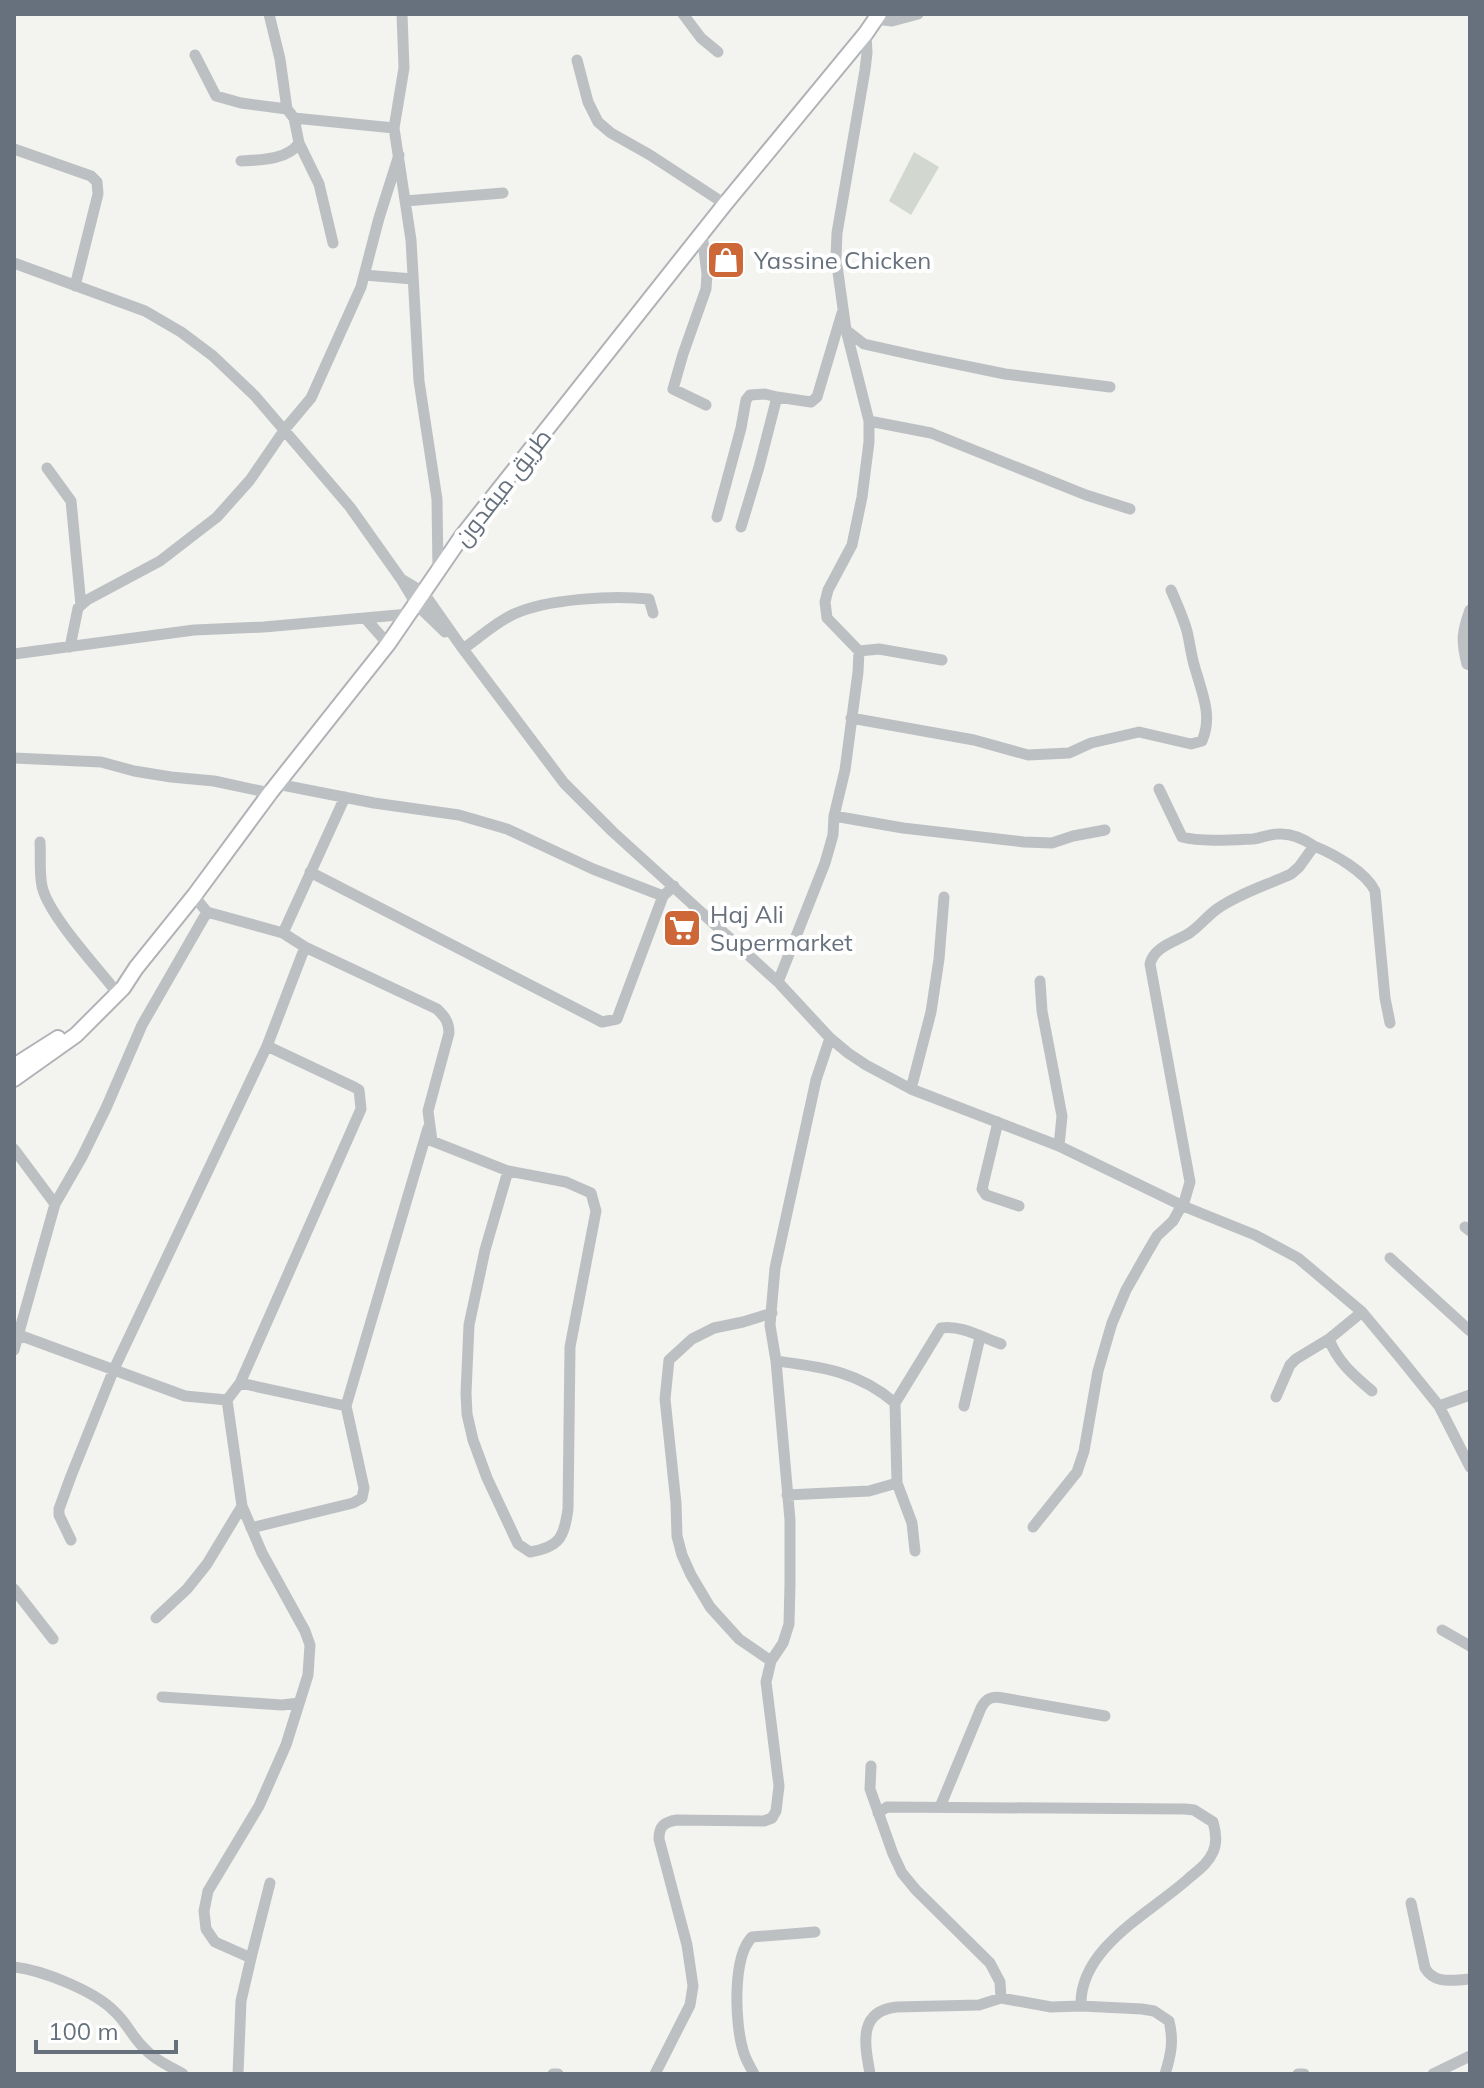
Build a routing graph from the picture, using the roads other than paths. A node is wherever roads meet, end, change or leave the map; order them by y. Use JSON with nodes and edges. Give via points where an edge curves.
{"nodes":[{"id":1,"x":269,"y":14,"type":"edge"},
{"id":2,"x":402,"y":14,"type":"edge"},
{"id":3,"x":683,"y":14,"type":"edge"},
{"id":4,"x":918,"y":14,"type":"edge"},
{"id":5,"x":878,"y":17,"type":"edge"},
{"id":6,"x":866,"y":33,"type":"junction"},
{"id":7,"x":718,"y":52,"type":"dead end"},
{"id":8,"x":195,"y":55,"type":"dead end"},
{"id":9,"x":577,"y":60,"type":"dead end"},
{"id":10,"x":291,"y":114,"type":"junction"},
{"id":11,"x":394,"y":128,"type":"junction"},
{"id":12,"x":299,"y":143,"type":"junction"},
{"id":13,"x":14,"y":149,"type":"edge"},
{"id":14,"x":399,"y":155,"type":"junction"},
{"id":15,"x":241,"y":161,"type":"dead end"},
{"id":16,"x":503,"y":193,"type":"dead end"},
{"id":17,"x":405,"y":201,"type":"junction"},
{"id":18,"x":725,"y":204,"type":"junction"},
{"id":19,"x":702,"y":234,"type":"junction"},
{"id":20,"x":333,"y":243,"type":"dead end"},
{"id":21,"x":14,"y":263,"type":"edge"},
{"id":22,"x":364,"y":275,"type":"junction"},
{"id":23,"x":413,"y":279,"type":"junction"},
{"id":24,"x":75,"y":286,"type":"junction"},
{"id":25,"x":843,"y":308,"type":"junction"},
{"id":26,"x":846,"y":330,"type":"junction"},
{"id":27,"x":1110,"y":387,"type":"dead end"},
{"id":28,"x":777,"y":397,"type":"junction"},
{"id":29,"x":706,"y":405,"type":"dead end"},
{"id":30,"x":869,"y":421,"type":"junction"},
{"id":31,"x":285,"y":429,"type":"junction"},
{"id":32,"x":47,"y":468,"type":"dead end"},
{"id":33,"x":1130,"y":509,"type":"dead end"},
{"id":34,"x":717,"y":517,"type":"dead end"},
{"id":35,"x":437,"y":521,"type":"junction"},
{"id":36,"x":741,"y":527,"type":"dead end"},
{"id":37,"x":462,"y":536,"type":"junction"},
{"id":38,"x":438,"y":570,"type":"junction"},
{"id":39,"x":1171,"y":590,"type":"dead end"},
{"id":40,"x":416,"y":603,"type":"junction"},
{"id":41,"x":81,"y":605,"type":"junction"},
{"id":42,"x":1470,"y":610,"type":"edge"},
{"id":43,"x":653,"y":613,"type":"dead end"},
{"id":44,"x":365,"y":618,"type":"junction"},
{"id":45,"x":388,"y":644,"type":"junction"},
{"id":46,"x":70,"y":647,"type":"junction"},
{"id":47,"x":463,"y":649,"type":"junction"},
{"id":48,"x":859,"y":651,"type":"junction"},
{"id":49,"x":14,"y":654,"type":"edge"},
{"id":50,"x":942,"y":660,"type":"dead end"},
{"id":51,"x":1470,"y":665,"type":"edge"},
{"id":52,"x":851,"y":718,"type":"junction"},
{"id":53,"x":14,"y":758,"type":"edge"},
{"id":54,"x":273,"y":788,"type":"junction"},
{"id":55,"x":1159,"y":789,"type":"dead end"},
{"id":56,"x":345,"y":797,"type":"junction"},
{"id":57,"x":834,"y":816,"type":"junction"},
{"id":58,"x":1105,"y":830,"type":"dead end"},
{"id":59,"x":40,"y":842,"type":"dead end"},
{"id":60,"x":1314,"y":846,"type":"junction"},
{"id":61,"x":310,"y":872,"type":"junction"},
{"id":62,"x":674,"y":886,"type":"junction"},
{"id":63,"x":194,"y":896,"type":"junction"},
{"id":64,"x":663,"y":896,"type":"junction"},
{"id":65,"x":944,"y":897,"type":"dead end"},
{"id":66,"x":207,"y":912,"type":"junction"},
{"id":67,"x":283,"y":933,"type":"junction"},
{"id":68,"x":305,"y":947,"type":"junction"},
{"id":69,"x":136,"y":968,"type":"junction"},
{"id":70,"x":1040,"y":981,"type":"dead end"},
{"id":71,"x":778,"y":982,"type":"junction"},
{"id":72,"x":114,"y":989,"type":"junction"},
{"id":73,"x":1390,"y":1023,"type":"dead end"},
{"id":74,"x":830,"y":1038,"type":"junction"},
{"id":75,"x":267,"y":1046,"type":"junction"},
{"id":76,"x":14,"y":1066,"type":"edge"},
{"id":77,"x":14,"y":1079,"type":"edge"},
{"id":78,"x":911,"y":1089,"type":"junction"},
{"id":79,"x":998,"y":1122,"type":"junction"},
{"id":80,"x":429,"y":1123,"type":"junction"},
{"id":81,"x":1059,"y":1146,"type":"junction"},
{"id":82,"x":14,"y":1149,"type":"edge"},
{"id":83,"x":508,"y":1171,"type":"junction"},
{"id":84,"x":55,"y":1204,"type":"junction"},
{"id":85,"x":1019,"y":1206,"type":"dead end"},
{"id":86,"x":1182,"y":1206,"type":"junction"},
{"id":87,"x":1390,"y":1258,"type":"dead end"},
{"id":88,"x":29,"y":1298,"type":"junction"},
{"id":89,"x":14,"y":1303,"type":"edge"},
{"id":90,"x":1362,"y":1312,"type":"junction"},
{"id":91,"x":772,"y":1313,"type":"junction"},
{"id":92,"x":1470,"y":1331,"type":"edge"},
{"id":93,"x":19,"y":1335,"type":"junction"},
{"id":94,"x":980,"y":1337,"type":"junction"},
{"id":95,"x":1329,"y":1339,"type":"junction"},
{"id":96,"x":1001,"y":1344,"type":"dead end"},
{"id":97,"x":14,"y":1350,"type":"edge"},
{"id":98,"x":776,"y":1361,"type":"junction"},
{"id":99,"x":114,"y":1369,"type":"junction"},
{"id":100,"x":240,"y":1383,"type":"junction"},
{"id":101,"x":1372,"y":1391,"type":"dead end"},
{"id":102,"x":1470,"y":1395,"type":"edge"},
{"id":103,"x":1276,"y":1397,"type":"dead end"},
{"id":104,"x":227,"y":1400,"type":"junction"},
{"id":105,"x":895,"y":1403,"type":"junction"},
{"id":106,"x":346,"y":1406,"type":"junction"},
{"id":107,"x":964,"y":1406,"type":"dead end"},
{"id":108,"x":1439,"y":1406,"type":"junction"},
{"id":109,"x":1470,"y":1467,"type":"edge"},
{"id":110,"x":897,"y":1483,"type":"junction"},
{"id":111,"x":787,"y":1495,"type":"junction"},
{"id":112,"x":242,"y":1506,"type":"junction"},
{"id":113,"x":1033,"y":1527,"type":"dead end"},
{"id":114,"x":251,"y":1528,"type":"junction"},
{"id":115,"x":71,"y":1540,"type":"dead end"},
{"id":116,"x":915,"y":1551,"type":"dead end"},
{"id":117,"x":14,"y":1589,"type":"edge"},
{"id":118,"x":156,"y":1618,"type":"dead end"},
{"id":119,"x":1442,"y":1630,"type":"dead end"},
{"id":120,"x":53,"y":1639,"type":"dead end"},
{"id":121,"x":1470,"y":1646,"type":"edge"},
{"id":122,"x":771,"y":1661,"type":"junction"},
{"id":123,"x":162,"y":1697,"type":"dead end"},
{"id":124,"x":299,"y":1703,"type":"junction"},
{"id":125,"x":1105,"y":1716,"type":"dead end"},
{"id":126,"x":871,"y":1766,"type":"dead end"},
{"id":127,"x":940,"y":1807,"type":"junction"},
{"id":128,"x":878,"y":1813,"type":"junction"},
{"id":129,"x":270,"y":1883,"type":"dead end"},
{"id":130,"x":1411,"y":1903,"type":"dead end"},
{"id":131,"x":815,"y":1932,"type":"dead end"},
{"id":132,"x":251,"y":1958,"type":"junction"},
{"id":133,"x":14,"y":1967,"type":"edge"},
{"id":134,"x":1470,"y":1979,"type":"edge"},
{"id":135,"x":1001,"y":1998,"type":"junction"},
{"id":136,"x":1081,"y":2006,"type":"junction"},
{"id":137,"x":672,"y":2038,"type":"junction"},
{"id":138,"x":1470,"y":2056,"type":"edge"},
{"id":139,"x":183,"y":2074,"type":"edge"},
{"id":140,"x":238,"y":2074,"type":"edge"},
{"id":141,"x":655,"y":2074,"type":"edge"},
{"id":142,"x":662,"y":2074,"type":"edge"},
{"id":143,"x":754,"y":2074,"type":"edge"},
{"id":144,"x":870,"y":2074,"type":"edge"},
{"id":145,"x":1165,"y":2074,"type":"edge"},
{"id":146,"x":1433,"y":2074,"type":"edge"}],
"edges":[{"from":1,"to":10,"type":"street"},
{"from":2,"to":11,"type":"street","via":[[404,68]]},
{"from":3,"to":7,"type":"street"},
{"from":4,"to":5,"type":"street","via":[[892,21]]},
{"from":5,"to":6,"type":"main road","name":"طريق ميفدون"},
{"from":6,"to":18,"type":"main road","name":"طريق ميفدون"},
{"from":6,"to":25,"type":"street","via":[[865,70],[837,233]]},
{"from":8,"to":10,"type":"street","via":[[216,96]]},
{"from":9,"to":18,"type":"street","via":[[598,122]]},
{"from":10,"to":11,"type":"street"},
{"from":10,"to":12,"type":"street"},
{"from":11,"to":14,"type":"street"},
{"from":12,"to":15,"type":"street","via":[[288,153]]},
{"from":12,"to":20,"type":"street","via":[[319,184]]},
{"from":13,"to":24,"type":"street","via":[[97,182]]},
{"from":14,"to":17,"type":"street"},
{"from":14,"to":22,"type":"street"},
{"from":16,"to":17,"type":"street"},
{"from":17,"to":23,"type":"street"},
{"from":18,"to":19,"type":"main road","name":"طريق ميفدون"},
{"from":19,"to":29,"type":"street","via":[[706,289],[673,389]]},
{"from":19,"to":37,"type":"main road","name":"طريق ميفدون"},
{"from":21,"to":24,"type":"street"},
{"from":22,"to":23,"type":"street"},
{"from":22,"to":31,"type":"street","via":[[311,398]]},
{"from":23,"to":35,"type":"street","via":[[419,381]]},
{"from":24,"to":31,"type":"street","via":[[145,311],[181,332],[213,356]]},
{"from":25,"to":26,"type":"street"},
{"from":25,"to":28,"type":"street","via":[[817,397],[811,402]]},
{"from":26,"to":27,"type":"street","via":[[864,344],[922,357]]},
{"from":26,"to":30,"type":"street"},
{"from":28,"to":34,"type":"street","via":[[750,395],[746,400]]},
{"from":28,"to":36,"type":"street"},
{"from":30,"to":33,"type":"street","via":[[931,433]]},
{"from":30,"to":48,"type":"street","via":[[852,545],[825,597],[827,618]]},
{"from":31,"to":40,"type":"street","via":[[350,507]]},
{"from":31,"to":41,"type":"street","via":[[217,517],[160,561]]},
{"from":32,"to":41,"type":"street","via":[[71,501]]},
{"from":35,"to":37,"type":"street","via":[[442,535]]},
{"from":35,"to":38,"type":"street"},
{"from":37,"to":38,"type":"main road","name":"طريق ميفدون"},
{"from":38,"to":40,"type":"main road","name":"طريق ميفدون"},
{"from":39,"to":52,"type":"street","via":[[1204,696],[1208,719],[1202,741],[1191,744],[1139,732],[1069,753],[1028,755]]},
{"from":40,"to":44,"type":"street"},
{"from":40,"to":45,"type":"main road","name":"طريق ميفدون"},
{"from":40,"to":47,"type":"street"},
{"from":41,"to":46,"type":"street"},
{"from":42,"to":51,"type":"street","via":[[1462,644]]},
{"from":43,"to":47,"type":"street","via":[[649,599],[627,597],[525,609]]},
{"from":44,"to":45,"type":"street"},
{"from":44,"to":46,"type":"street","via":[[194,630]]},
{"from":45,"to":54,"type":"main road","name":"طريق ميفدون"},
{"from":46,"to":49,"type":"street"},
{"from":47,"to":62,"type":"street","via":[[564,783]]},
{"from":48,"to":50,"type":"street","via":[[879,649]]},
{"from":48,"to":52,"type":"street"},
{"from":52,"to":57,"type":"street"},
{"from":53,"to":54,"type":"street","via":[[101,762],[171,777]]},
{"from":54,"to":56,"type":"street"},
{"from":54,"to":63,"type":"main road","name":"طريق ميفدون"},
{"from":55,"to":60,"type":"street","via":[[1182,837],[1230,840],[1278,834]]},
{"from":56,"to":61,"type":"street"},
{"from":56,"to":64,"type":"street","via":[[459,815],[507,829]]},
{"from":57,"to":58,"type":"street","via":[[1024,842],[1052,843]]},
{"from":57,"to":71,"type":"street","via":[[825,863]]},
{"from":59,"to":72,"type":"street","via":[[44,895]]},
{"from":60,"to":73,"type":"street","via":[[1347,864],[1375,891]]},
{"from":60,"to":86,"type":"street","via":[[1291,874],[1224,905],[1151,960],[1190,1182]]},
{"from":61,"to":64,"type":"street","via":[[602,1022],[617,1019]]},
{"from":61,"to":67,"type":"street"},
{"from":62,"to":64,"type":"street"},
{"from":62,"to":71,"type":"street"},
{"from":63,"to":66,"type":"street"},
{"from":63,"to":69,"type":"main road","name":"طريق ميفدون"},
{"from":65,"to":78,"type":"street","via":[[931,1012]]},
{"from":66,"to":67,"type":"street"},
{"from":66,"to":84,"type":"street","via":[[142,1025]]},
{"from":67,"to":68,"type":"street"},
{"from":68,"to":75,"type":"street"},
{"from":68,"to":80,"type":"street","via":[[444,1016],[449,1033],[430,1099]]},
{"from":69,"to":72,"type":"main road","name":"طريق ميفدون"},
{"from":69,"to":77,"type":"main road","name":"طريق ميفدون","via":[[76,1035]]},
{"from":70,"to":81,"type":"street","via":[[1062,1116]]},
{"from":71,"to":74,"type":"street"},
{"from":72,"to":76,"type":"main road","name":"طريق ميفدون","via":[[79,1023]]},
{"from":74,"to":78,"type":"street"},
{"from":74,"to":91,"type":"street","via":[[775,1268]]},
{"from":75,"to":99,"type":"street"},
{"from":75,"to":100,"type":"street","via":[[359,1090],[361,1109]]},
{"from":78,"to":79,"type":"street"},
{"from":79,"to":81,"type":"street"},
{"from":79,"to":85,"type":"street","via":[[982,1189]]},
{"from":80,"to":83,"type":"street","via":[[432,1141]]},
{"from":80,"to":106,"type":"street"},
{"from":81,"to":86,"type":"street"},
{"from":82,"to":84,"type":"street"},
{"from":83,"to":83,"type":"street","via":[[580,1187],[591,1193],[596,1211],[570,1347],[565,1530],[557,1543],[530,1552],[518,1544],[487,1478],[467,1414],[469,1325]]},
{"from":84,"to":88,"type":"street"},
{"from":86,"to":90,"type":"street","via":[[1298,1258]]},
{"from":86,"to":113,"type":"street","via":[[1157,1236],[1112,1323],[1077,1472]]},
{"from":87,"to":92,"type":"street"},
{"from":88,"to":89,"type":"street"},
{"from":88,"to":93,"type":"street"},
{"from":90,"to":95,"type":"street"},
{"from":90,"to":108,"type":"street"},
{"from":91,"to":98,"type":"street"},
{"from":91,"to":122,"type":"street","via":[[692,1339],[669,1360],[665,1399],[682,1555],[710,1607],[739,1639]]},
{"from":93,"to":97,"type":"street"},
{"from":93,"to":99,"type":"street"},
{"from":94,"to":96,"type":"street"},
{"from":94,"to":105,"type":"street","via":[[941,1328]]},
{"from":94,"to":107,"type":"street"},
{"from":95,"to":101,"type":"street","via":[[1335,1355]]},
{"from":95,"to":103,"type":"street","via":[[1290,1365]]},
{"from":98,"to":105,"type":"street","via":[[846,1374]]},
{"from":98,"to":111,"type":"street"},
{"from":99,"to":104,"type":"street","via":[[185,1396]]},
{"from":99,"to":115,"type":"street","via":[[59,1509]]},
{"from":100,"to":104,"type":"street"},
{"from":100,"to":106,"type":"street"},
{"from":102,"to":108,"type":"street"},
{"from":104,"to":112,"type":"street"},
{"from":105,"to":110,"type":"street"},
{"from":106,"to":114,"type":"street","via":[[362,1498]]},
{"from":108,"to":109,"type":"street"},
{"from":110,"to":111,"type":"street","via":[[869,1491]]},
{"from":110,"to":116,"type":"street","via":[[912,1523]]},
{"from":111,"to":122,"type":"street","via":[[789,1624]]},
{"from":112,"to":114,"type":"street"},
{"from":112,"to":118,"type":"street","via":[[207,1564]]},
{"from":114,"to":124,"type":"street","via":[[310,1645]]},
{"from":117,"to":120,"type":"street"},
{"from":119,"to":121,"type":"street"},
{"from":122,"to":137,"type":"street","via":[[766,1682],[779,1786],[772,1818],[677,1820],[659,1831],[693,1986],[690,2005]]},
{"from":123,"to":124,"type":"street"},
{"from":124,"to":132,"type":"street","via":[[264,1794],[208,1891],[204,1911],[206,1929],[215,1942]]},
{"from":125,"to":127,"type":"street","via":[[1003,1698],[984,1701]]},
{"from":126,"to":128,"type":"street","via":[[870,1789]]},
{"from":127,"to":128,"type":"street","via":[[887,1807]]},
{"from":127,"to":136,"type":"street","via":[[1185,1809],[1213,1822],[1216,1841],[1207,1863],[1108,1945],[1085,1977]]},
{"from":128,"to":135,"type":"street","via":[[902,1873],[990,1963]]},
{"from":129,"to":132,"type":"street"},
{"from":130,"to":134,"type":"street","via":[[1429,1975],[1436,1980]]},
{"from":131,"to":143,"type":"street","via":[[752,1937],[745,1944],[737,1979],[739,2029]]},
{"from":132,"to":140,"type":"street","via":[[241,2001]]},
{"from":133,"to":139,"type":"street","via":[[90,1993],[116,2013],[143,2047]]},
{"from":135,"to":136,"type":"street"},
{"from":135,"to":144,"type":"street","via":[[979,2005],[878,2012],[865,2031]]},
{"from":136,"to":145,"type":"street","via":[[1142,2009],[1163,2016],[1173,2038]]},
{"from":137,"to":141,"type":"street"},
{"from":137,"to":142,"type":"street"},
{"from":138,"to":146,"type":"street"}]}
